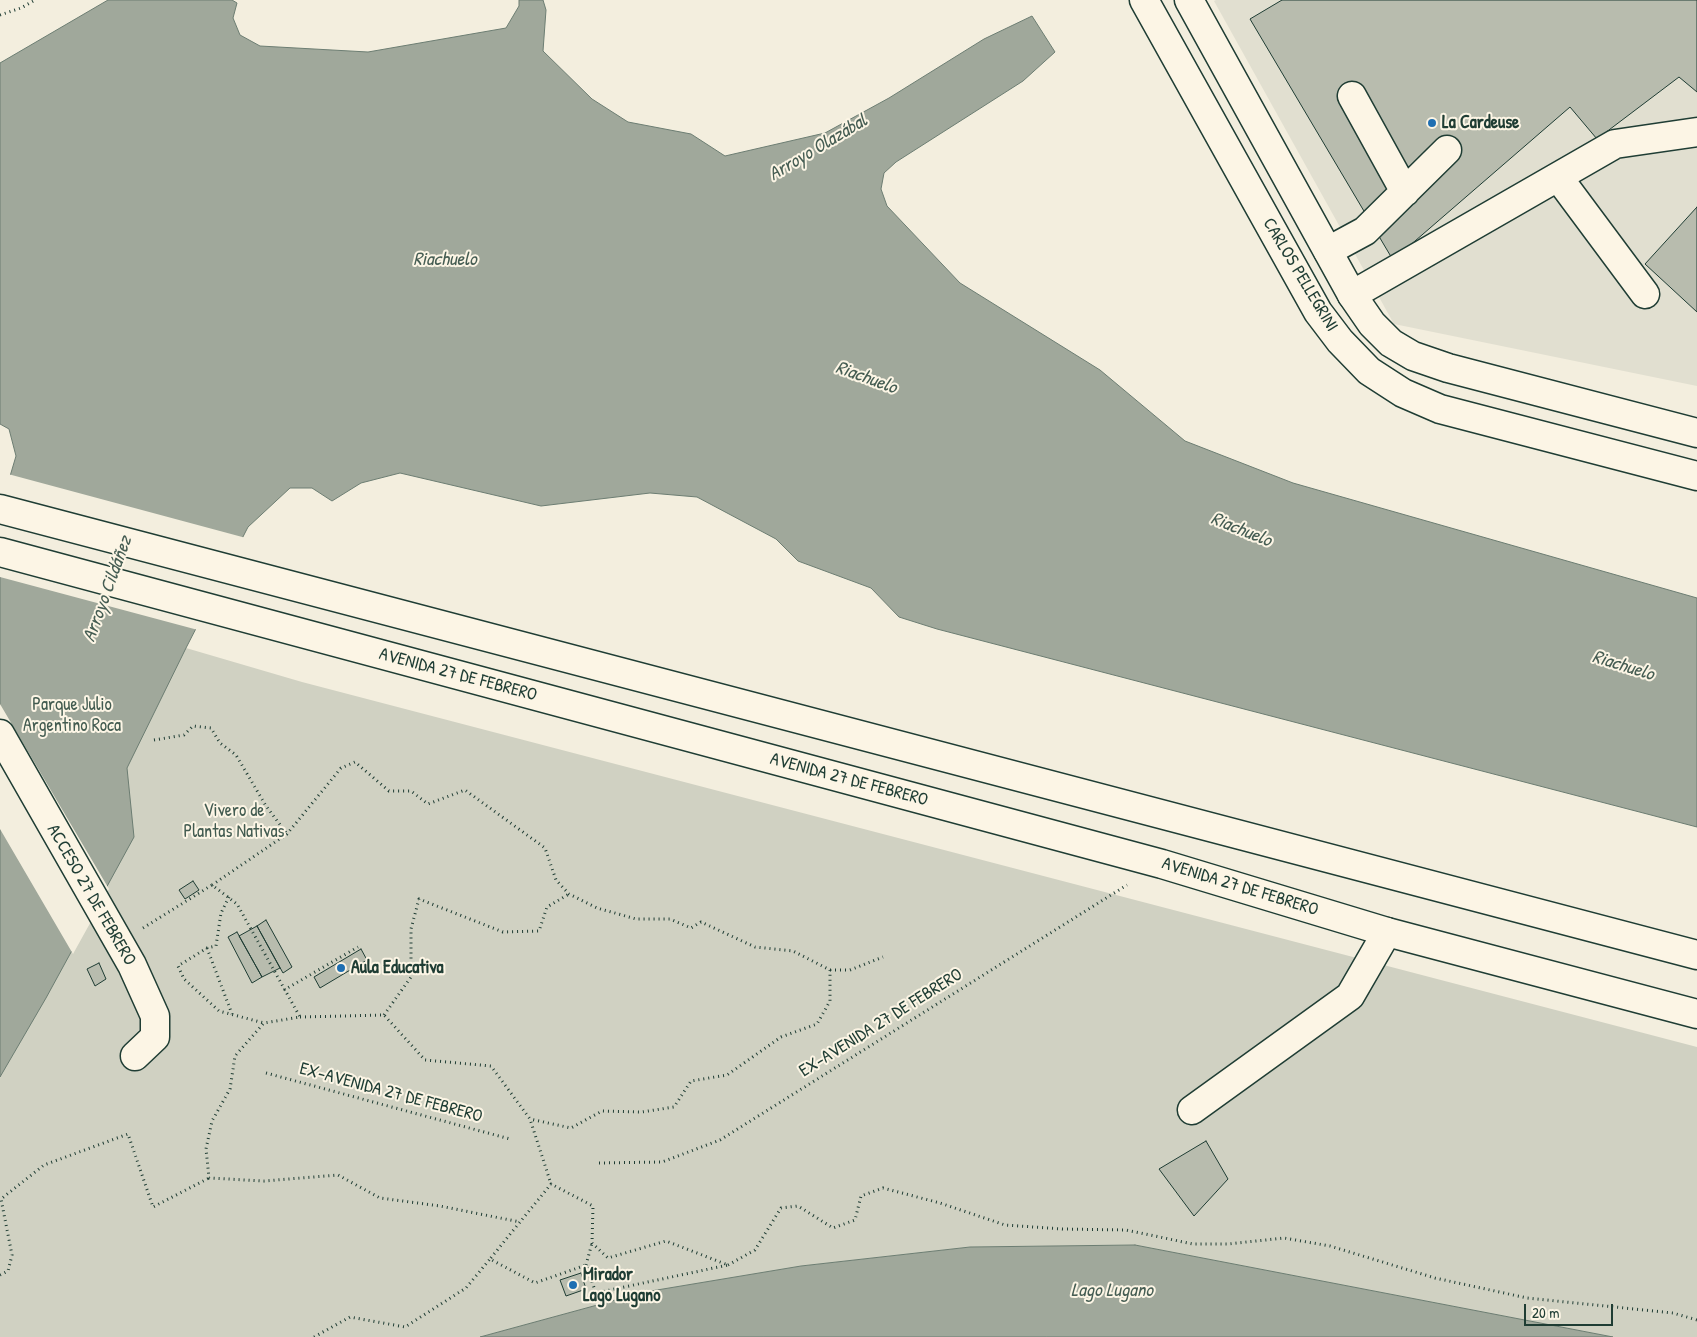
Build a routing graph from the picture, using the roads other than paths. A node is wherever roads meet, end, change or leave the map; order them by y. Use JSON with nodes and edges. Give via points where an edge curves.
{"nodes":[{"id":1,"x":1189,"y":0,"type":"edge"},
{"id":2,"x":1152,"y":3,"type":"edge"},
{"id":3,"x":1352,"y":96,"type":"dead end"},
{"id":4,"x":1697,"y":132,"type":"edge"},
{"id":5,"x":1447,"y":150,"type":"dead end"},
{"id":6,"x":1558,"y":177,"type":"junction"},
{"id":7,"x":1405,"y":192,"type":"junction"},
{"id":8,"x":1328,"y":251,"type":"junction"},
{"id":9,"x":1645,"y":294,"type":"dead end"},
{"id":10,"x":1352,"y":295,"type":"junction"},
{"id":11,"x":1697,"y":433,"type":"edge"},
{"id":12,"x":1697,"y":476,"type":"edge"},
{"id":13,"x":0,"y":509,"type":"edge"},
{"id":14,"x":0,"y":552,"type":"edge"},
{"id":15,"x":0,"y":734,"type":"edge"},
{"id":16,"x":1387,"y":932,"type":"junction"},
{"id":17,"x":1697,"y":954,"type":"edge"},
{"id":18,"x":1697,"y":1014,"type":"edge"},
{"id":19,"x":135,"y":1056,"type":"dead end"},
{"id":20,"x":1192,"y":1110,"type":"dead end"}],
"edges":[{"from":1,"to":8,"type":"main road","name":"CARLOS PELLEGRINI"},
{"from":2,"to":12,"type":"main road","name":"CARLOS PELLEGRINI","via":[[1318,312],[1340,342],[1370,371],[1403,393],[1440,409]]},
{"from":3,"to":7,"type":"main road"},
{"from":4,"to":6,"type":"main road","via":[[1616,144]]},
{"from":5,"to":7,"type":"main road"},
{"from":6,"to":9,"type":"main road"},
{"from":6,"to":10,"type":"main road"},
{"from":7,"to":8,"type":"main road","via":[[1365,231]]},
{"from":8,"to":10,"type":"main road","name":"CARLOS PELLEGRINI"},
{"from":10,"to":11,"type":"main road","name":"CARLOS PELLEGRINI","via":[[1372,324],[1391,343],[1413,356]]},
{"from":13,"to":17,"type":"main road"},
{"from":14,"to":16,"type":"main road","name":"AVENIDA 27 DE FEBRERO","via":[[1162,864]]},
{"from":15,"to":19,"type":"main road","name":"ACCESO 27 DE FEBRERO","via":[[132,965],[155,1016],[155,1037]]},
{"from":16,"to":18,"type":"main road","name":"AVENIDA 27 DE FEBRERO"},
{"from":16,"to":20,"type":"main road","via":[[1350,996]]}]}
